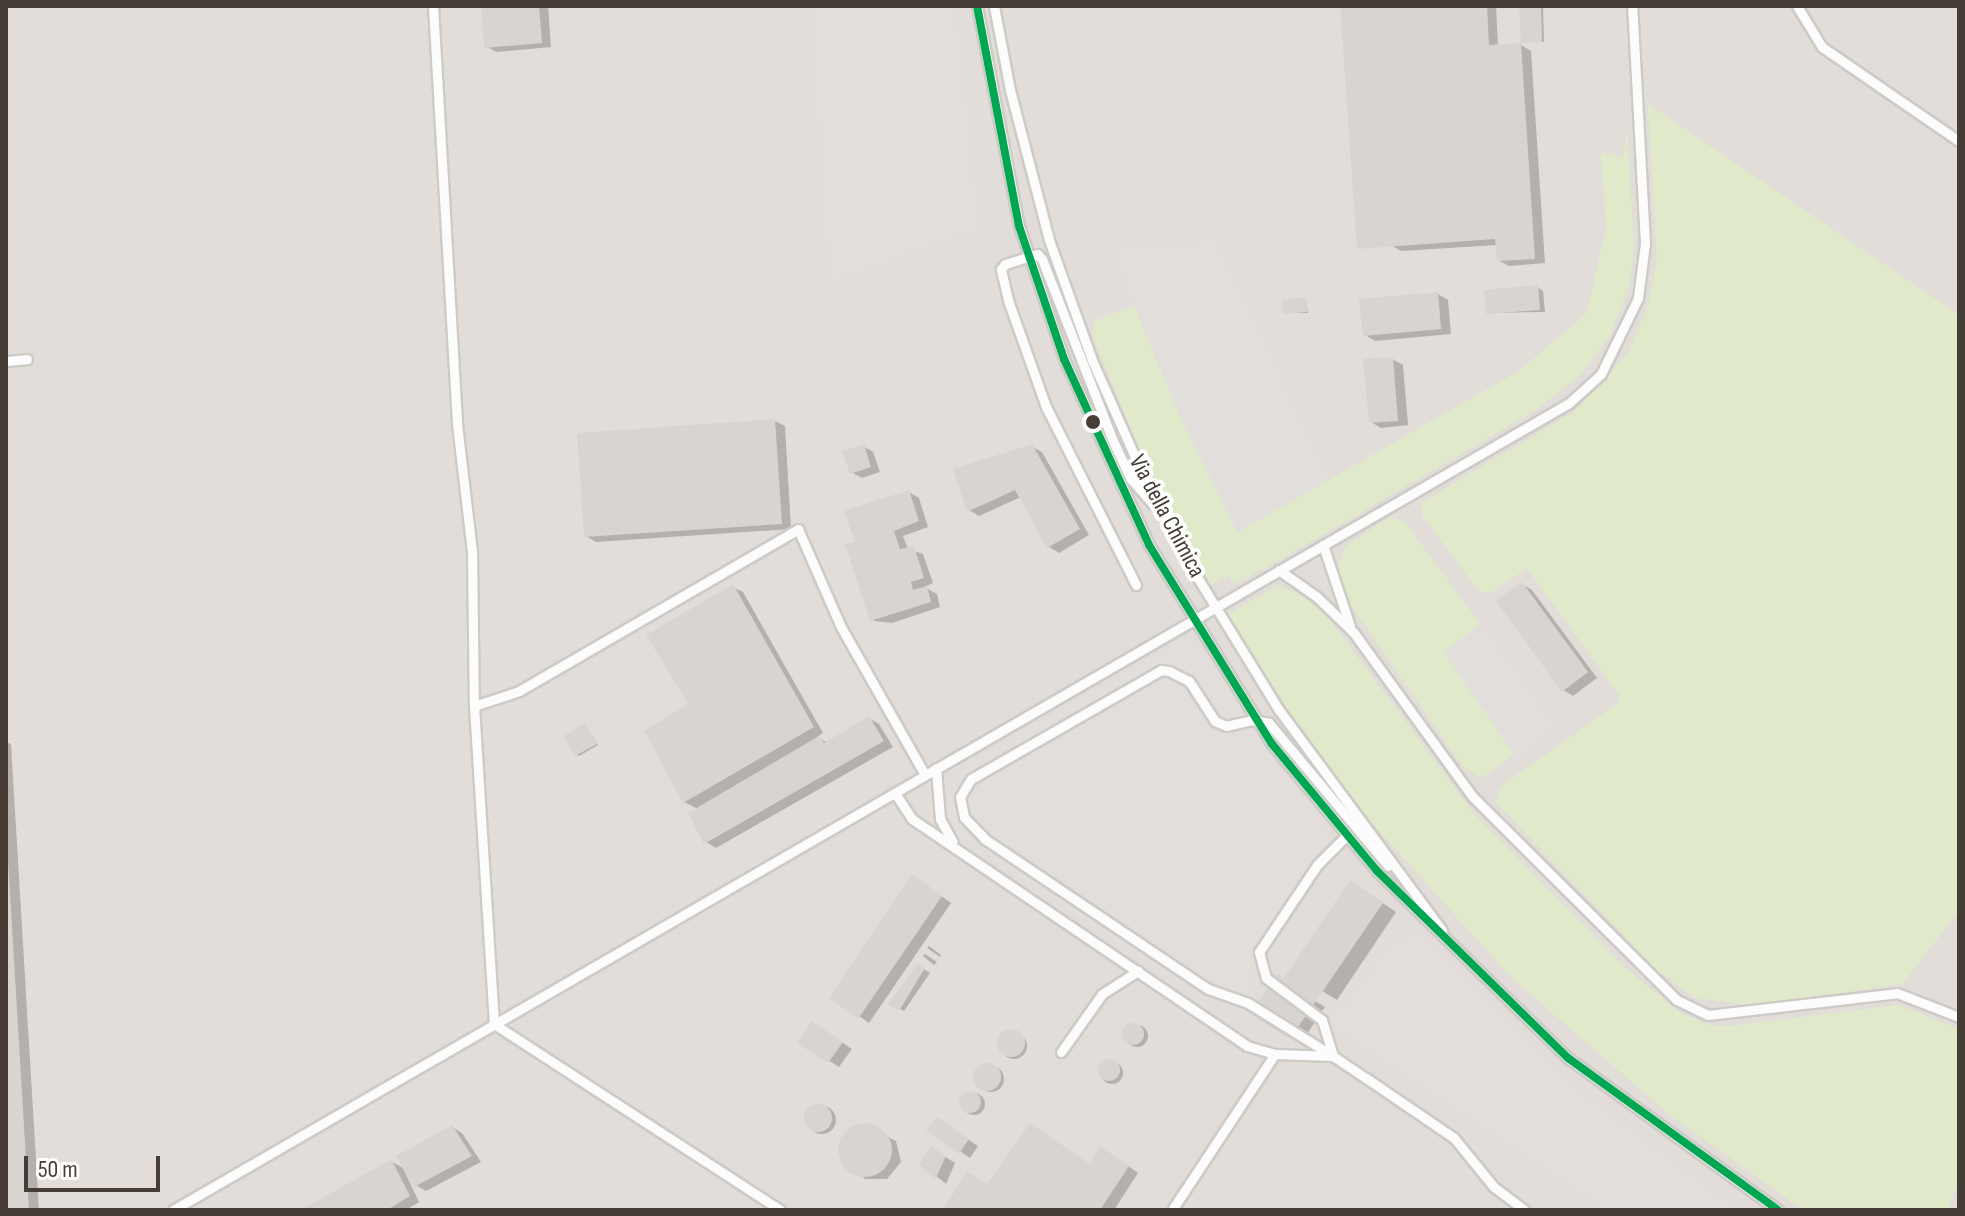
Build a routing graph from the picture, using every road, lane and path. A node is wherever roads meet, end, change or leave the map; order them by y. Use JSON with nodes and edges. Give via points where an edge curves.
{"nodes":[{"id":1,"x":433,"y":6,"type":"edge"},
{"id":2,"x":977,"y":6,"type":"edge"},
{"id":3,"x":994,"y":6,"type":"edge"},
{"id":4,"x":1632,"y":6,"type":"edge"},
{"id":5,"x":1797,"y":6,"type":"edge"},
{"id":6,"x":1959,"y":141,"type":"edge"},
{"id":7,"x":1028,"y":257,"type":"junction"},
{"id":8,"x":27,"y":359,"type":"dead end"},
{"id":9,"x":6,"y":361,"type":"edge"},
{"id":10,"x":1163,"y":516,"type":"junction"},
{"id":11,"x":1323,"y":545,"type":"junction"},
{"id":12,"x":1279,"y":570,"type":"junction"},
{"id":13,"x":1136,"y":585,"type":"dead end"},
{"id":14,"x":1215,"y":606,"type":"junction"},
{"id":15,"x":1193,"y":620,"type":"junction"},
{"id":16,"x":1354,"y":633,"type":"junction"},
{"id":17,"x":474,"y":706,"type":"junction"},
{"id":18,"x":1257,"y":720,"type":"junction"},
{"id":19,"x":936,"y":768,"type":"junction"},
{"id":20,"x":925,"y":775,"type":"junction"},
{"id":21,"x":895,"y":793,"type":"junction"},
{"id":22,"x":1345,"y":837,"type":"junction"},
{"id":23,"x":960,"y":851,"type":"junction"},
{"id":24,"x":1411,"y":891,"type":"junction"},
{"id":25,"x":1468,"y":964,"type":"junction"},
{"id":26,"x":1138,"y":971,"type":"junction"},
{"id":27,"x":1959,"y":1017,"type":"edge"},
{"id":28,"x":494,"y":1024,"type":"junction"},
{"id":29,"x":1061,"y":1052,"type":"dead end"},
{"id":30,"x":1275,"y":1054,"type":"junction"},
{"id":31,"x":1333,"y":1056,"type":"junction"},
{"id":32,"x":173,"y":1210,"type":"edge"},
{"id":33,"x":780,"y":1210,"type":"edge"},
{"id":34,"x":1172,"y":1210,"type":"edge"},
{"id":35,"x":1525,"y":1210,"type":"edge"},
{"id":36,"x":1778,"y":1210,"type":"edge"}],
"edges":[{"from":1,"to":17,"type":"lane","via":[[457,424],[472,551]]},
{"from":2,"to":7,"type":"lane","name":"Via della Chimica"},
{"from":3,"to":10,"type":"lane","name":"Via della Chimica","via":[[1010,90],[1063,282]]},
{"from":4,"to":11,"type":"lane","via":[[1645,243],[1638,298],[1620,343],[1601,374],[1569,403]]},
{"from":5,"to":6,"type":"lane","via":[[1822,47]]},
{"from":7,"to":10,"type":"lane","via":[[1037,254],[1042,259],[1122,462]]},
{"from":7,"to":13,"type":"lane","via":[[1001,269],[1020,336],[1065,453]]},
{"from":7,"to":15,"type":"lane","name":"Via della Chimica","via":[[1064,359],[1113,472]]},
{"from":8,"to":9,"type":"lane"},
{"from":10,"to":14,"type":"lane","name":"Via della Chimica"},
{"from":11,"to":12,"type":"lane"},
{"from":11,"to":16,"type":"lane"},
{"from":12,"to":14,"type":"lane"},
{"from":12,"to":16,"type":"lane"},
{"from":14,"to":15,"type":"lane"},
{"from":14,"to":24,"type":"lane","name":"Via della Chimica","via":[[1297,737]]},
{"from":15,"to":18,"type":"lane","name":"Via della Chimica"},
{"from":15,"to":19,"type":"lane"},
{"from":16,"to":27,"type":"lane","via":[[1472,796],[1677,1000],[1708,1015],[1897,993]]},
{"from":17,"to":20,"type":"lane","via":[[519,691],[798,529],[821,588]]},
{"from":17,"to":28,"type":"lane"},
{"from":18,"to":22,"type":"lane","name":"Via della Chimica"},
{"from":18,"to":24,"type":"lane","via":[[1274,729],[1359,836]]},
{"from":18,"to":31,"type":"lane","via":[[1226,726],[1215,721],[1189,681],[1161,670],[971,779],[960,807],[985,839],[1195,980],[1248,1003]]},
{"from":19,"to":20,"type":"lane"},
{"from":19,"to":23,"type":"lane","via":[[940,819]]},
{"from":20,"to":21,"type":"lane"},
{"from":21,"to":23,"type":"lane","via":[[912,819]]},
{"from":21,"to":28,"type":"lane"},
{"from":22,"to":25,"type":"lane","name":"Via della Chimica"},
{"from":22,"to":31,"type":"lane","via":[[1317,865],[1259,952],[1266,978],[1322,1020]]},
{"from":23,"to":26,"type":"lane"},
{"from":24,"to":25,"type":"lane","name":"Via della Chimica"},
{"from":25,"to":36,"type":"lane","name":"Via della Chimica","via":[[1568,1058]]},
{"from":26,"to":29,"type":"lane","via":[[1102,994]]},
{"from":26,"to":30,"type":"lane","via":[[1247,1046]]},
{"from":28,"to":32,"type":"lane"},
{"from":28,"to":33,"type":"lane"},
{"from":30,"to":31,"type":"lane"},
{"from":30,"to":34,"type":"lane"},
{"from":31,"to":35,"type":"lane","via":[[1454,1138],[1494,1187]]}]}
